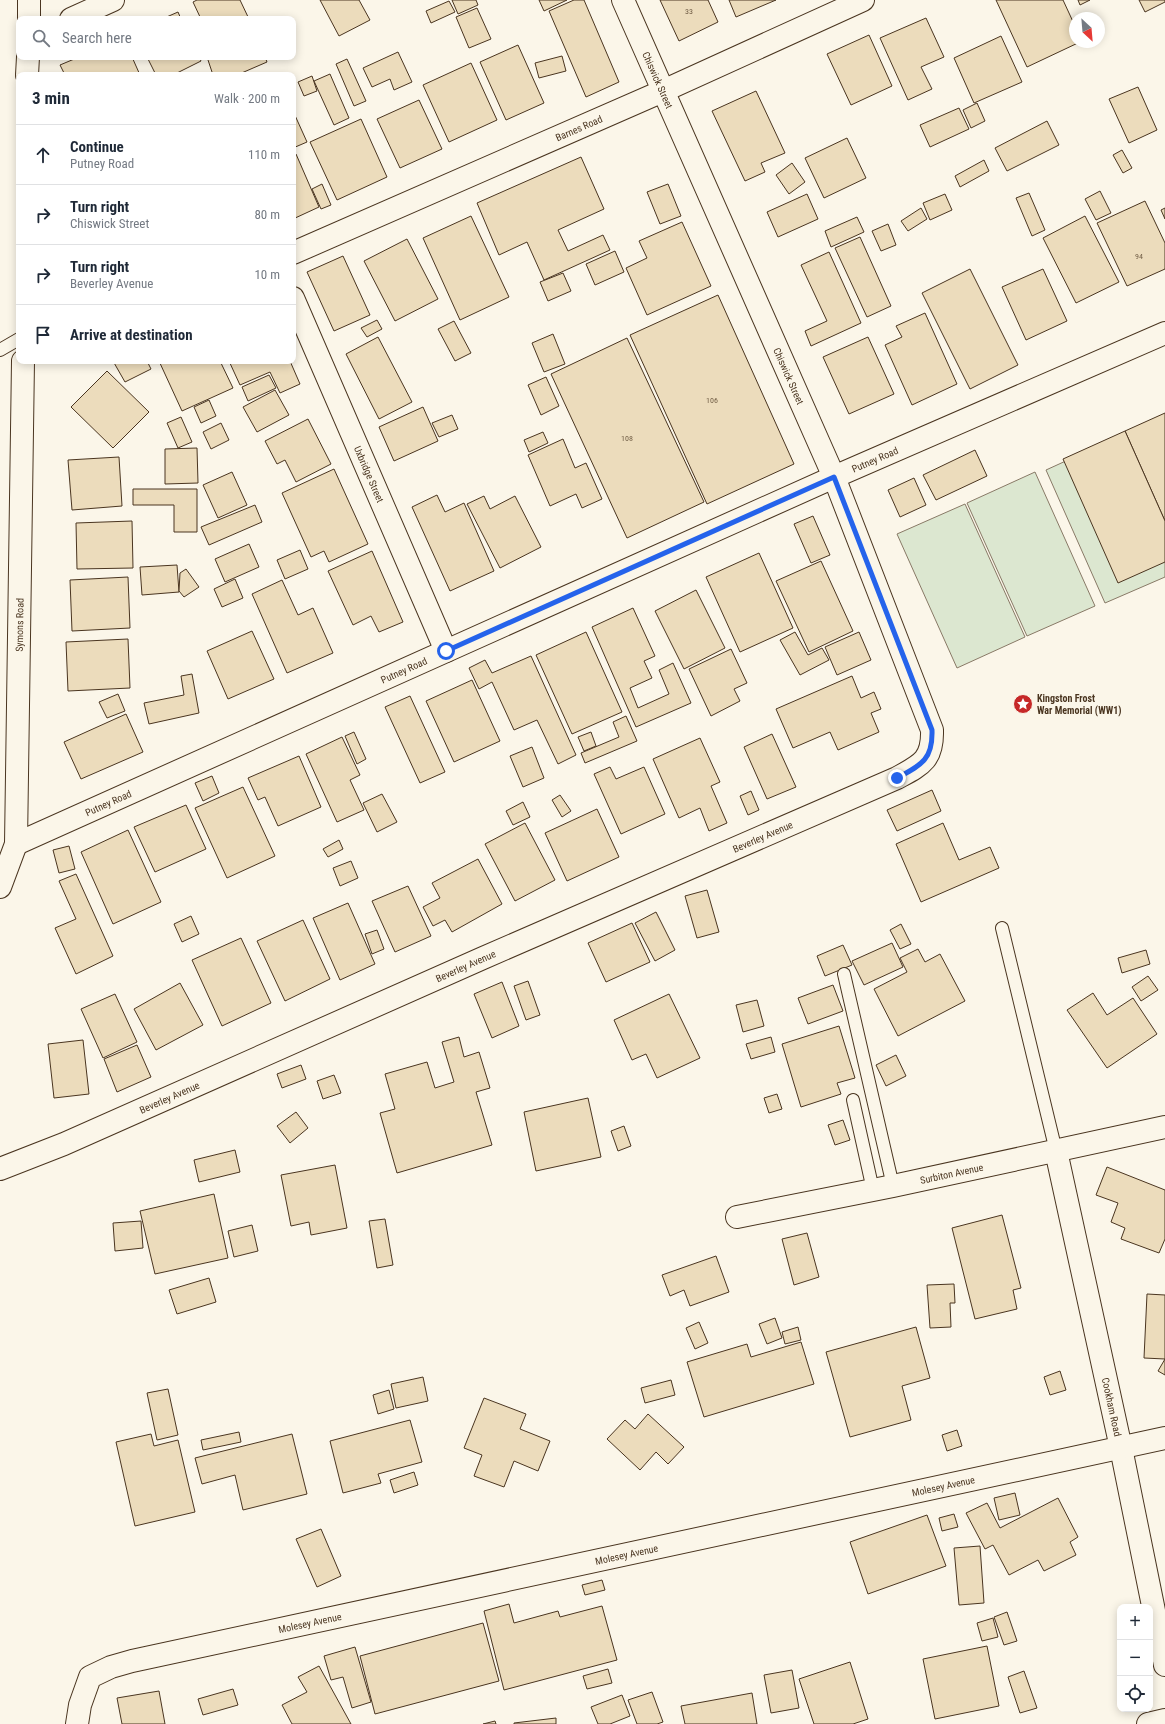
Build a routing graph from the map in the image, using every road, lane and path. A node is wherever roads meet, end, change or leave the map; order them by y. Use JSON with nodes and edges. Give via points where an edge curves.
{"nodes":[{"id":1,"x":29,"y":0,"type":"edge"},
{"id":2,"x":113,"y":0,"type":"edge"},
{"id":3,"x":623,"y":0,"type":"edge"},
{"id":4,"x":863,"y":0,"type":"edge"},
{"id":5,"x":28,"y":16,"type":"edge"},
{"id":6,"x":78,"y":16,"type":"edge"},
{"id":7,"x":28,"y":60,"type":"edge"},
{"id":8,"x":28,"y":72,"type":"edge"},
{"id":9,"x":663,"y":91,"type":"junction"},
{"id":10,"x":296,"y":252,"type":"edge"},
{"id":11,"x":296,"y":305,"type":"edge"},
{"id":12,"x":1165,"y":333,"type":"edge"},
{"id":13,"x":16,"y":340,"type":"edge"},
{"id":14,"x":0,"y":350,"type":"edge"},
{"id":15,"x":28,"y":364,"type":"edge"},
{"id":16,"x":834,"y":477,"type":"junction"},
{"id":17,"x":446,"y":651,"type":"junction"},
{"id":18,"x":927,"y":758,"type":"joint"},
{"id":19,"x":16,"y":844,"type":"junction"},
{"id":20,"x":0,"y":887,"type":"edge"},
{"id":21,"x":1002,"y":928,"type":"dead end"},
{"id":22,"x":844,"y":974,"type":"dead end"},
{"id":23,"x":853,"y":1100,"type":"dead end"},
{"id":24,"x":1165,"y":1127,"type":"edge"},
{"id":25,"x":1056,"y":1151,"type":"junction"},
{"id":26,"x":0,"y":1169,"type":"edge"},
{"id":27,"x":883,"y":1188,"type":"junction"},
{"id":28,"x":737,"y":1217,"type":"dead end"},
{"id":29,"x":1165,"y":1438,"type":"edge"},
{"id":30,"x":1121,"y":1448,"type":"junction"},
{"id":31,"x":1165,"y":1665,"type":"edge"},
{"id":32,"x":1165,"y":1720,"type":"edge"},
{"id":33,"x":77,"y":1724,"type":"edge"},
{"id":34,"x":1148,"y":1724,"type":"edge"}],
"edges":[{"from":1,"to":5,"type":"street"},
{"from":2,"to":6,"type":"street"},
{"from":3,"to":9,"type":"street","name":"Chiswick Street"},
{"from":4,"to":9,"type":"street","name":"Barnes Road"},
{"from":7,"to":8,"type":"street"},
{"from":9,"to":10,"type":"street","name":"Barnes Road"},
{"from":9,"to":16,"type":"street","name":"Chiswick Street"},
{"from":11,"to":17,"type":"street","name":"Uxbridge Street"},
{"from":12,"to":16,"type":"street","name":"Putney Road"},
{"from":13,"to":14,"type":"lane"},
{"from":15,"to":19,"type":"street","name":"Symons Road"},
{"from":16,"to":17,"type":"street","name":"Putney Road"},
{"from":16,"to":18,"type":"street","name":"Chiswick Street","via":[[932,730],[932,744]]},
{"from":17,"to":19,"type":"street","name":"Putney Road"},
{"from":18,"to":26,"type":"street","name":"Beverley Avenue","via":[[916,768],[897,778],[491,954],[64,1144]]},
{"from":19,"to":20,"type":"street","name":"Symons Road"},
{"from":21,"to":25,"type":"lane"},
{"from":22,"to":27,"type":"lane"},
{"from":23,"to":27,"type":"lane"},
{"from":24,"to":25,"type":"street","name":"Surbiton Avenue"},
{"from":25,"to":27,"type":"street","name":"Surbiton Avenue"},
{"from":25,"to":30,"type":"street","name":"Cookham Road"},
{"from":27,"to":28,"type":"street","name":"Surbiton Avenue"},
{"from":29,"to":30,"type":"street","name":"Molesey Avenue"},
{"from":30,"to":31,"type":"street","name":"Cookham Road"},
{"from":30,"to":33,"type":"street","name":"Molesey Avenue","via":[[132,1661],[90,1677]]},
{"from":32,"to":34,"type":"street"}]}
